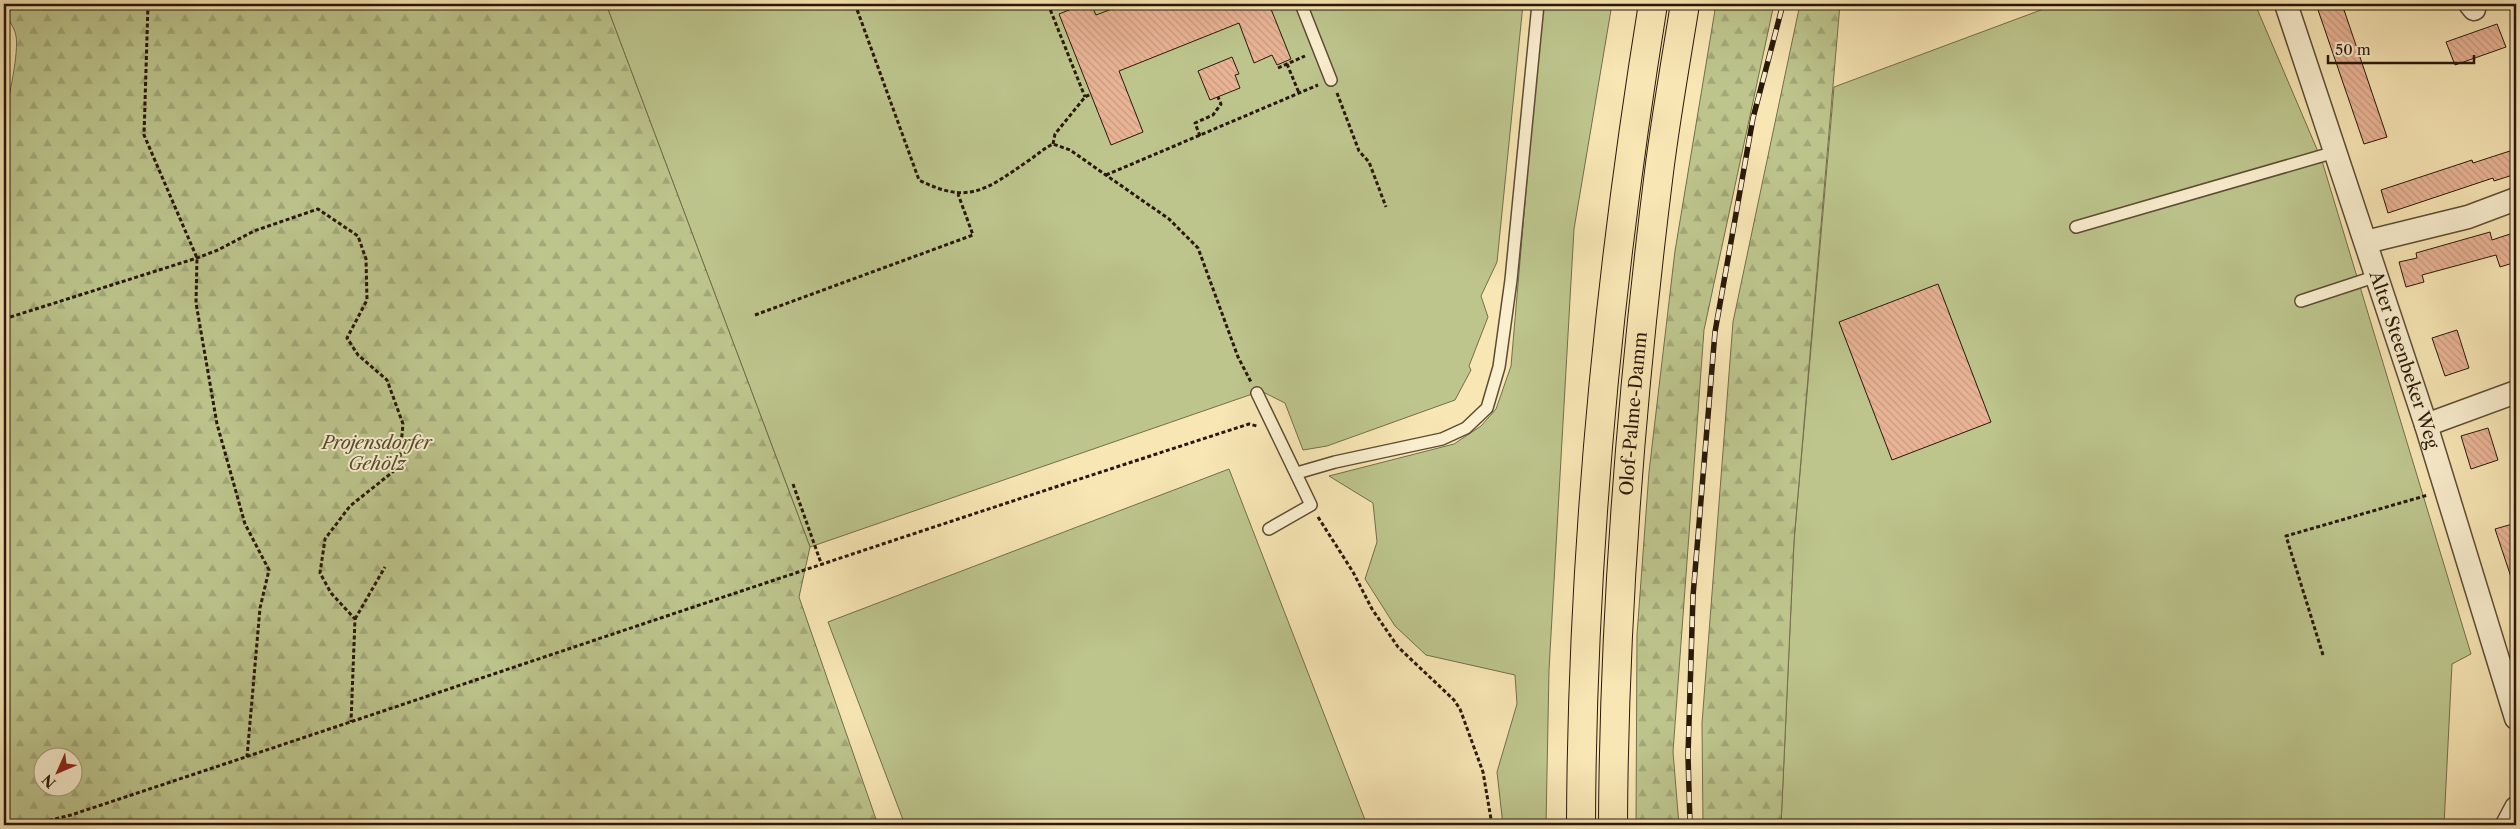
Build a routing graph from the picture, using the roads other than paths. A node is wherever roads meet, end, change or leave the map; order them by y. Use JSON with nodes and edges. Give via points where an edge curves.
{"nodes":[{"id":1,"x":1301,"y":4,"type":"edge"},
{"id":2,"x":1538,"y":4,"type":"edge"},
{"id":3,"x":1653,"y":4,"type":"edge"},
{"id":4,"x":1685,"y":4,"type":"edge"},
{"id":5,"x":2286,"y":4,"type":"edge"},
{"id":6,"x":1331,"y":80,"type":"road end"},
{"id":7,"x":2335,"y":152,"type":"junction"},
{"id":8,"x":2516,"y":200,"type":"edge"},
{"id":9,"x":2076,"y":227,"type":"dead end"},
{"id":10,"x":2366,"y":242,"type":"junction"},
{"id":11,"x":2377,"y":276,"type":"junction"},
{"id":12,"x":2301,"y":301,"type":"dead end"},
{"id":13,"x":2516,"y":392,"type":"edge"},
{"id":14,"x":1257,"y":393,"type":"road end"},
{"id":15,"x":2426,"y":425,"type":"junction"},
{"id":16,"x":1297,"y":473,"type":"junction"},
{"id":17,"x":1269,"y":529,"type":"dead end"},
{"id":18,"x":2516,"y":718,"type":"edge"},
{"id":19,"x":2516,"y":808,"type":"edge"},
{"id":20,"x":1581,"y":825,"type":"edge"},
{"id":21,"x":1613,"y":825,"type":"edge"},
{"id":22,"x":2507,"y":825,"type":"edge"}],
"edges":[{"from":1,"to":6,"type":"lane"},
{"from":2,"to":16,"type":"lane","via":[[1511,280],[1499,367],[1487,408],[1466,428],[1442,439]]},
{"from":3,"to":20,"type":"highway","name":"Olof-Palme-Damm","via":[[1629,154],[1603,385],[1589,606]]},
{"from":4,"to":21,"type":"highway","name":"Olof-Palme-Damm","via":[[1659,170],[1635,383],[1619,630]]},
{"from":5,"to":7,"type":"street","name":"Alter Steenbeker Weg"},
{"from":7,"to":9,"type":"lane"},
{"from":7,"to":10,"type":"street","name":"Alter Steenbeker Weg"},
{"from":8,"to":10,"type":"street","via":[[2468,217]]},
{"from":10,"to":11,"type":"street","name":"Alter Steenbeker Weg"},
{"from":11,"to":12,"type":"lane"},
{"from":11,"to":15,"type":"street","name":"Alter Steenbeker Weg"},
{"from":13,"to":15,"type":"street"},
{"from":14,"to":16,"type":"lane"},
{"from":15,"to":18,"type":"street","name":"Alter Steenbeker Weg"},
{"from":16,"to":17,"type":"lane","via":[[1311,505]]},
{"from":19,"to":22,"type":"street"}]}
